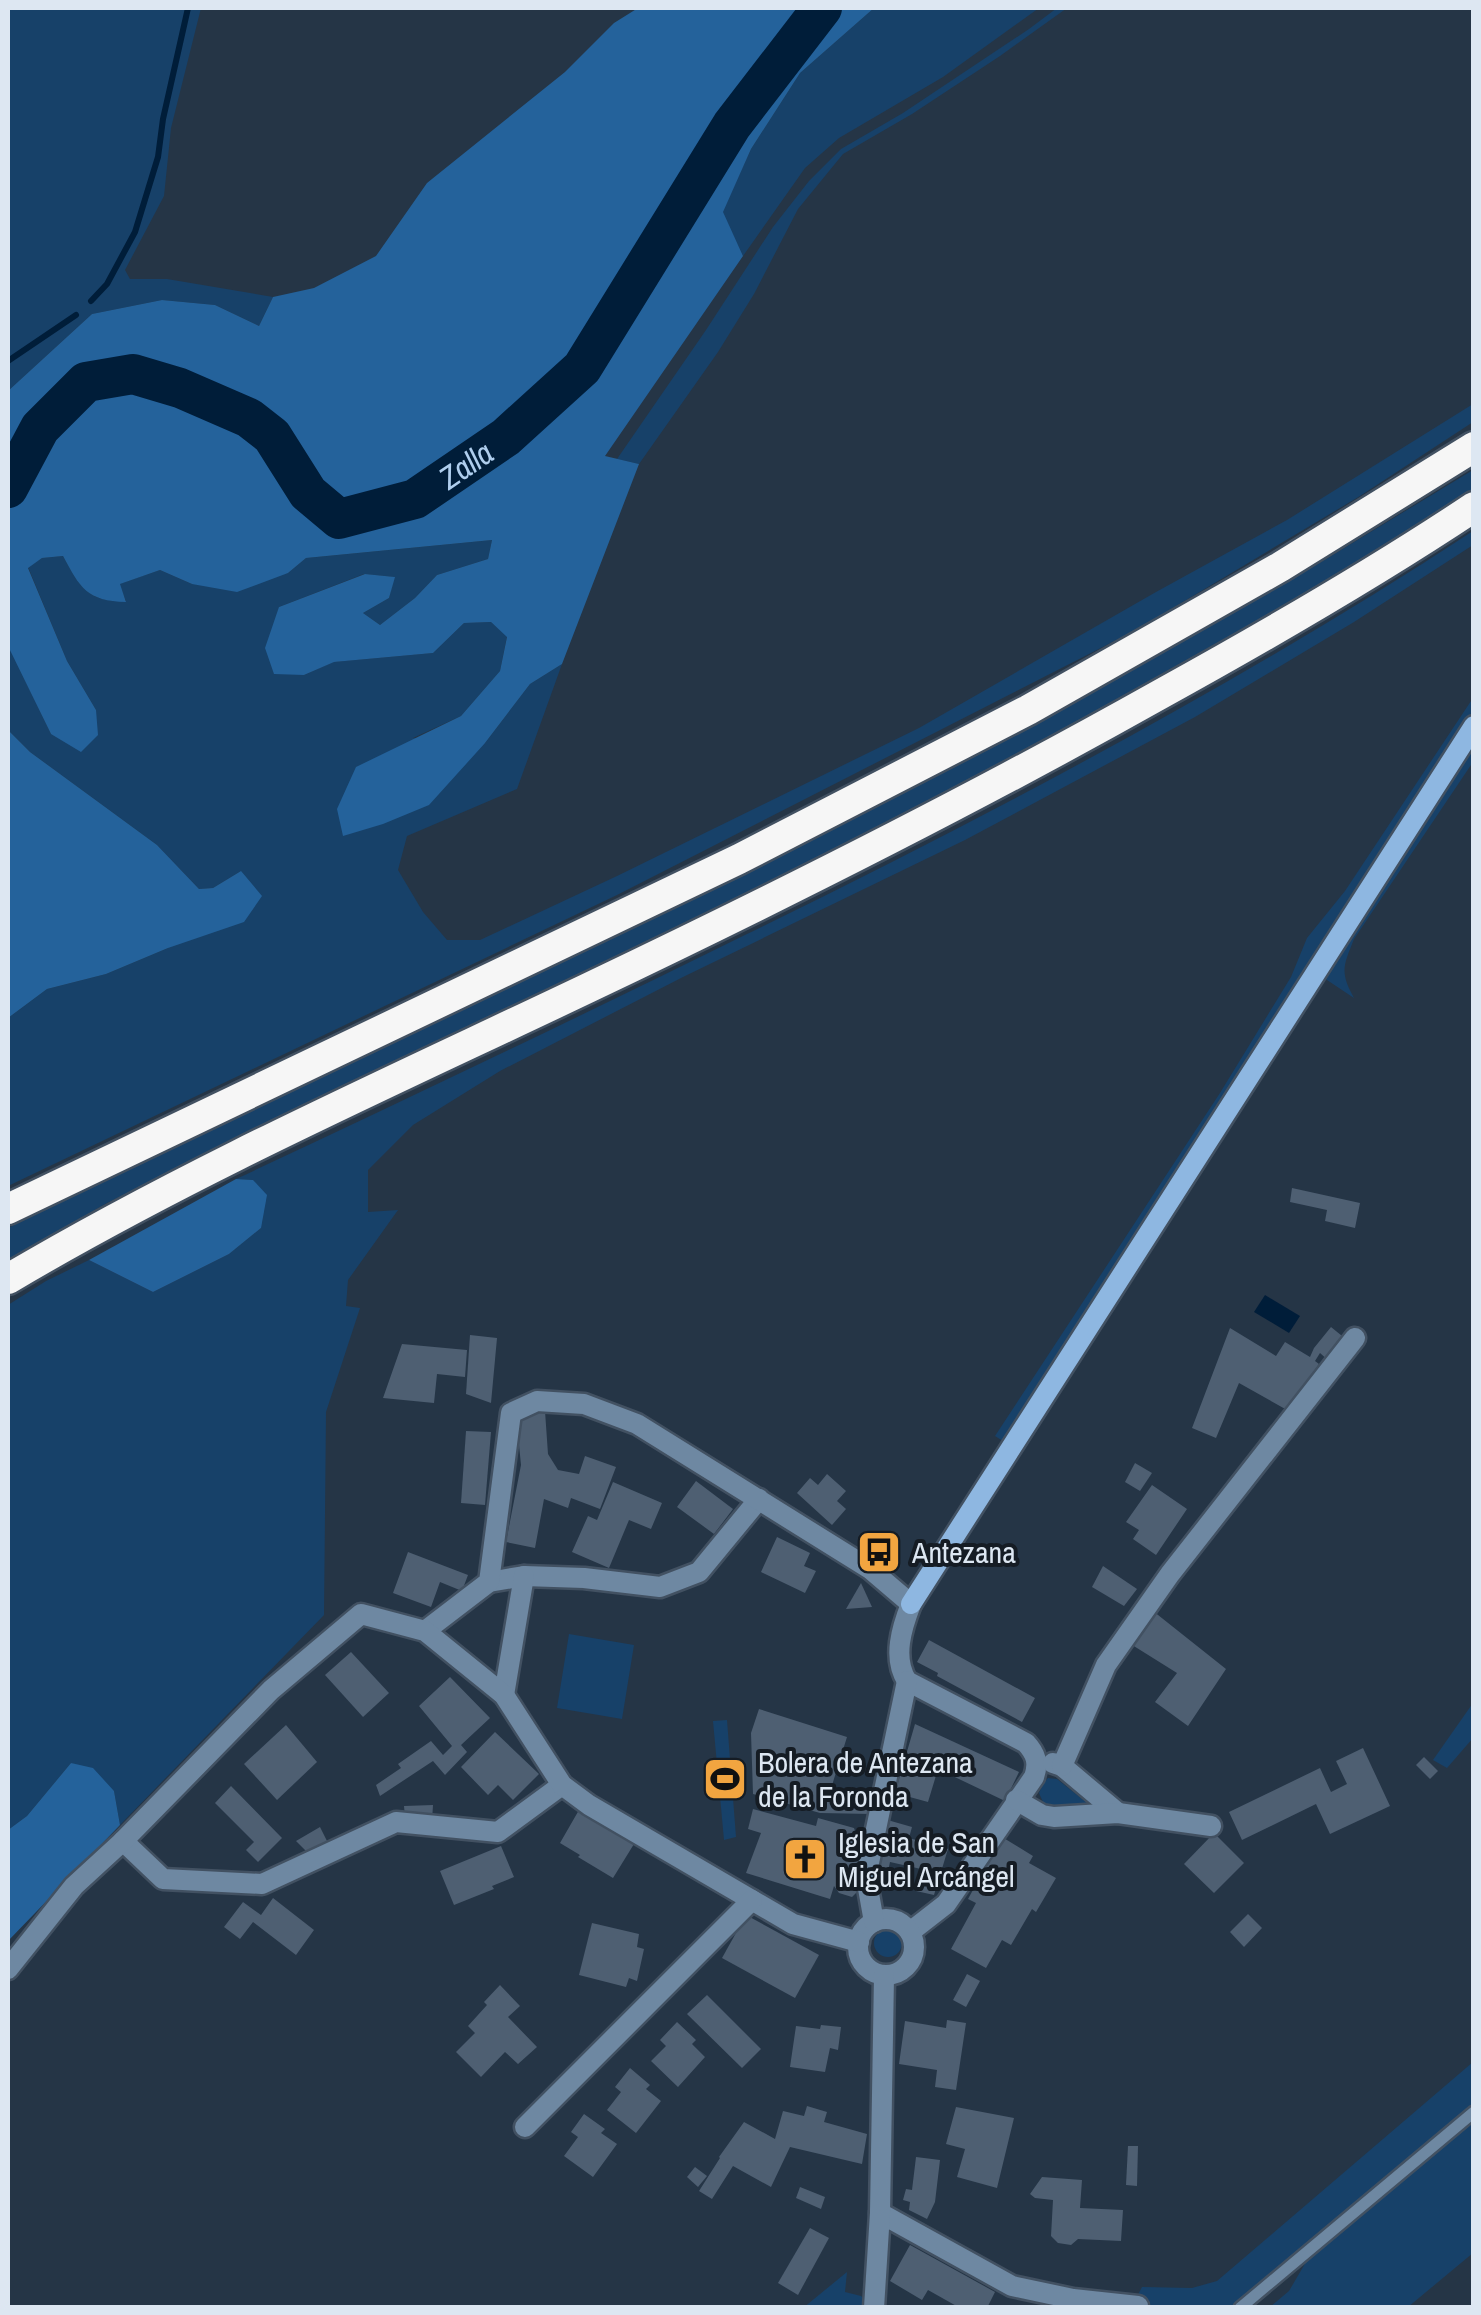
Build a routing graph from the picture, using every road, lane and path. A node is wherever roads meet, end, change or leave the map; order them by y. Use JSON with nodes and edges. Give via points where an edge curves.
{"nodes":[{"id":1,"x":1474,"y":447,"type":"edge"},
{"id":2,"x":1474,"y":507,"type":"edge"},
{"id":3,"x":1474,"y":726,"type":"edge"},
{"id":4,"x":8,"y":1209,"type":"edge"},
{"id":5,"x":8,"y":1279,"type":"edge"},
{"id":6,"x":1355,"y":1338,"type":"dead end"},
{"id":7,"x":759,"y":1499,"type":"junction"},
{"id":8,"x":524,"y":1576,"type":"junction"},
{"id":9,"x":489,"y":1582,"type":"junction"},
{"id":10,"x":911,"y":1604,"type":"junction"},
{"id":11,"x":424,"y":1631,"type":"junction"},
{"id":12,"x":907,"y":1681,"type":"junction"},
{"id":13,"x":504,"y":1696,"type":"junction"},
{"id":14,"x":1036,"y":1758,"type":"junction"},
{"id":15,"x":1062,"y":1766,"type":"junction"},
{"id":16,"x":562,"y":1785,"type":"junction"},
{"id":17,"x":1016,"y":1800,"type":"junction"},
{"id":18,"x":1118,"y":1813,"type":"junction"},
{"id":19,"x":1212,"y":1826,"type":"dead end"},
{"id":20,"x":123,"y":1841,"type":"junction"},
{"id":21,"x":752,"y":1900,"type":"junction"},
{"id":22,"x":874,"y":1922,"type":"junction"},
{"id":23,"x":910,"y":1932,"type":"junction"},
{"id":24,"x":859,"y":1942,"type":"junction"},
{"id":25,"x":8,"y":1969,"type":"edge"},
{"id":26,"x":884,"y":1976,"type":"junction"},
{"id":27,"x":1474,"y":2112,"type":"edge"},
{"id":28,"x":525,"y":2127,"type":"dead end"},
{"id":29,"x":880,"y":2212,"type":"junction"},
{"id":30,"x":1138,"y":2306,"type":"edge"},
{"id":31,"x":874,"y":2308,"type":"edge"},
{"id":32,"x":1240,"y":2308,"type":"edge"}],
"edges":[{"from":1,"to":4,"type":"highway","via":[[1280,568],[1028,710],[739,859]]},
{"from":2,"to":5,"type":"highway","via":[[1288,624],[1016,776],[750,911],[208,1169]]},
{"from":3,"to":10,"type":"street"},
{"from":6,"to":15,"type":"street","via":[[1106,1665]]},
{"from":7,"to":8,"type":"street","via":[[699,1572],[660,1586]]},
{"from":7,"to":9,"type":"street","via":[[636,1424],[584,1404],[537,1401],[510,1413]]},
{"from":7,"to":10,"type":"street","via":[[870,1568]]},
{"from":8,"to":9,"type":"street"},
{"from":8,"to":13,"type":"street"},
{"from":9,"to":11,"type":"street"},
{"from":10,"to":12,"type":"street","via":[[901,1630]]},
{"from":11,"to":13,"type":"street"},
{"from":11,"to":20,"type":"street","via":[[362,1614],[271,1690]]},
{"from":12,"to":14,"type":"street","via":[[1026,1743]]},
{"from":12,"to":22,"type":"street","via":[[866,1877]]},
{"from":13,"to":16,"type":"street"},
{"from":14,"to":15,"type":"street"},
{"from":14,"to":17,"type":"street","via":[[1034,1777]]},
{"from":15,"to":18,"type":"street"},
{"from":16,"to":20,"type":"street","via":[[498,1832],[396,1822],[262,1884],[162,1879]]},
{"from":16,"to":21,"type":"street"},
{"from":17,"to":18,"type":"street","via":[[1054,1817]]},
{"from":17,"to":23,"type":"street","via":[[946,1904]]},
{"from":18,"to":19,"type":"street"},
{"from":20,"to":25,"type":"street","via":[[74,1886]]},
{"from":21,"to":24,"type":"street","via":[[794,1924]]},
{"from":21,"to":28,"type":"street"},
{"from":22,"to":23,"type":"street","via":[[900,1923]]},
{"from":22,"to":24,"type":"street"},
{"from":23,"to":26,"type":"street","via":[[910,1962]]},
{"from":24,"to":26,"type":"street","via":[[864,1964]]},
{"from":26,"to":29,"type":"street"},
{"from":27,"to":32,"type":"lane"},
{"from":29,"to":30,"type":"street","via":[[1012,2286]]},
{"from":29,"to":31,"type":"street"}]}
